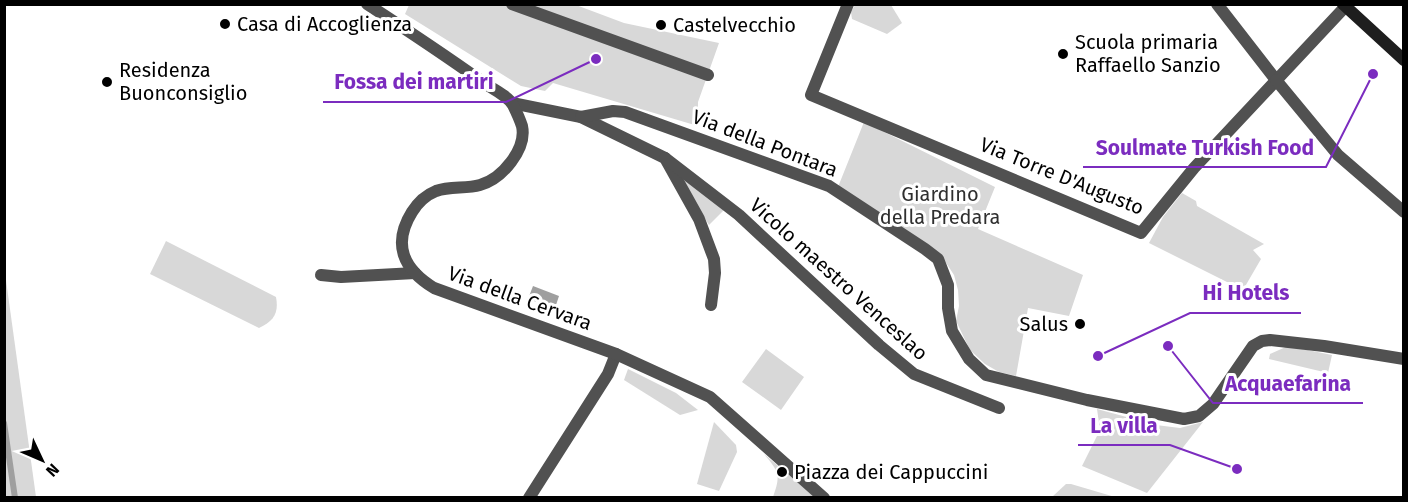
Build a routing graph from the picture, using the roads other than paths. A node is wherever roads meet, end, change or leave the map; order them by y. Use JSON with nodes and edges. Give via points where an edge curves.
{"nodes":[{"id":1,"x":367,"y":4,"type":"edge"},
{"id":2,"x":512,"y":4,"type":"edge"},
{"id":3,"x":848,"y":4,"type":"edge"},
{"id":4,"x":1217,"y":4,"type":"edge"},
{"id":5,"x":1344,"y":6,"type":"edge"},
{"id":6,"x":1404,"y":60,"type":"edge"},
{"id":7,"x":708,"y":75,"type":"dead end"},
{"id":8,"x":1276,"y":80,"type":"junction"},
{"id":9,"x":512,"y":103,"type":"junction"},
{"id":10,"x":581,"y":117,"type":"junction"},
{"id":11,"x":665,"y":158,"type":"junction"},
{"id":12,"x":1404,"y":212,"type":"edge"},
{"id":13,"x":415,"y":273,"type":"junction"},
{"id":14,"x":321,"y":275,"type":"dead end"},
{"id":15,"x":711,"y":305,"type":"dead end"},
{"id":16,"x":616,"y":354,"type":"junction"},
{"id":17,"x":1404,"y":359,"type":"edge"},
{"id":18,"x":999,"y":408,"type":"dead end"},
{"id":19,"x":529,"y":498,"type":"edge"},
{"id":20,"x":824,"y":498,"type":"edge"}],
"edges":[{"from":1,"to":9,"type":"street"},
{"from":2,"to":7,"type":"street"},
{"from":3,"to":8,"type":"street","name":"Via Torre D'Augusto","via":[[811,95],[1141,233],[1194,168]]},
{"from":4,"to":8,"type":"street"},
{"from":5,"to":6,"type":"main road"},
{"from":5,"to":8,"type":"street","name":"Via Torre D'Augusto"},
{"from":8,"to":12,"type":"street","via":[[1338,155]]},
{"from":9,"to":10,"type":"street"},
{"from":9,"to":13,"type":"street","name":"Via della Cervara","via":[[522,127],[510,164],[480,185],[434,192],[406,222],[402,251]]},
{"from":10,"to":11,"type":"street","name":"Vicolo maestro Venceslao"},
{"from":10,"to":17,"type":"street","name":"Via della Pontara","via":[[625,112],[829,186],[938,259],[948,285],[952,331],[969,359],[986,375],[1184,419],[1199,416],[1214,404],[1253,346],[1262,341]]},
{"from":11,"to":15,"type":"street","via":[[699,219],[714,259]]},
{"from":11,"to":18,"type":"street","name":"Vicolo maestro Venceslao","via":[[739,215],[914,374]]},
{"from":13,"to":14,"type":"street"},
{"from":13,"to":16,"type":"street","name":"Via della Cervara","via":[[434,288]]},
{"from":16,"to":19,"type":"street","via":[[608,374]]},
{"from":16,"to":20,"type":"street","name":"Via della Cervara","via":[[710,397]]}]}
